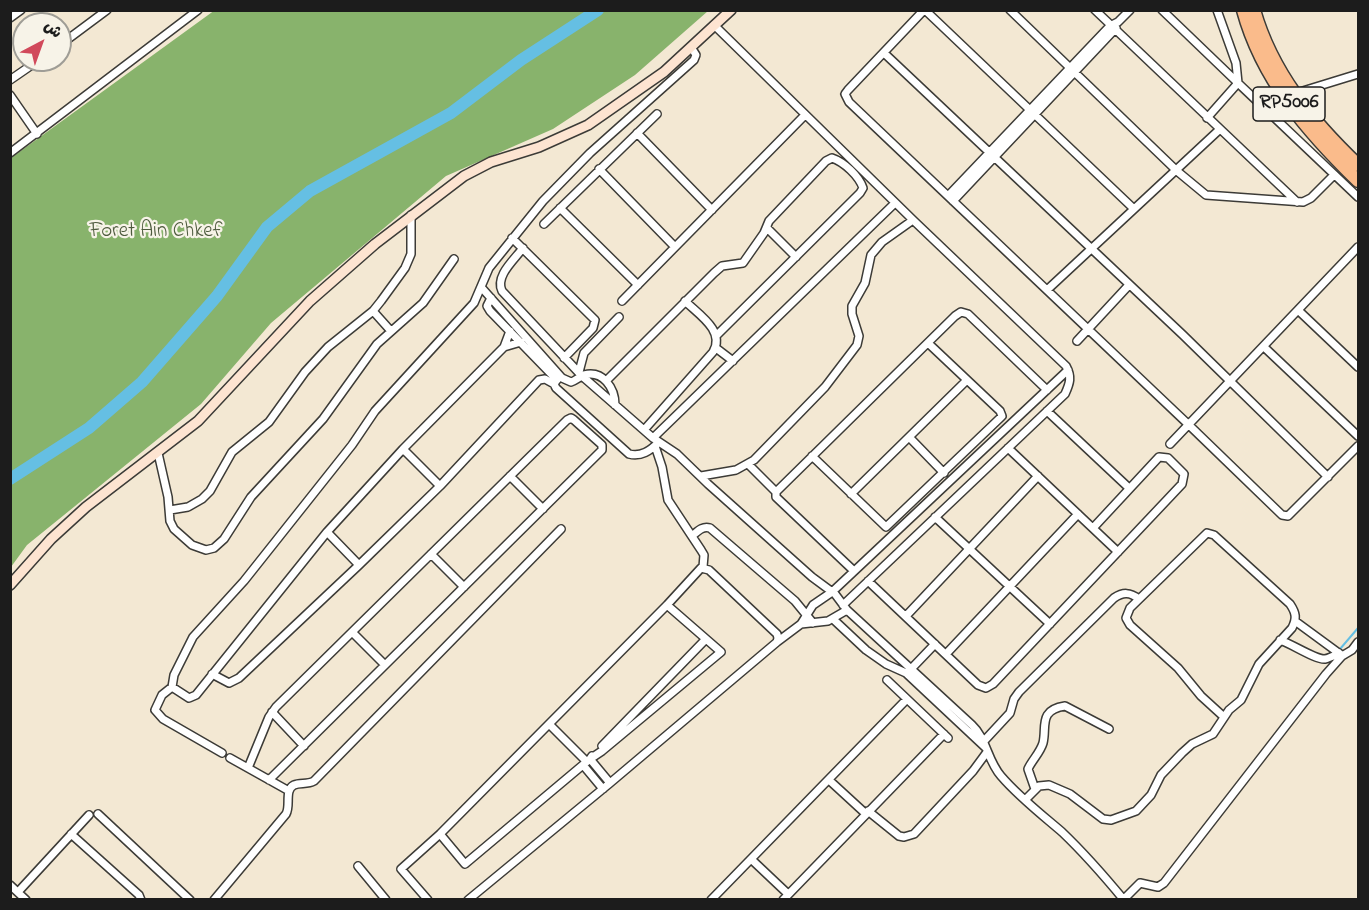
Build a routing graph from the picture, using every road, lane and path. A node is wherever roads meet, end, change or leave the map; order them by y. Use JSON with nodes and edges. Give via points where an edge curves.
{"nodes":[{"id":1,"x":21,"y":10,"type":"edge"},
{"id":2,"x":107,"y":10,"type":"edge"},
{"id":3,"x":198,"y":10,"type":"edge"},
{"id":4,"x":731,"y":10,"type":"edge"},
{"id":5,"x":924,"y":10,"type":"edge"},
{"id":6,"x":1010,"y":10,"type":"edge"},
{"id":7,"x":1095,"y":10,"type":"edge"},
{"id":8,"x":1130,"y":10,"type":"edge"},
{"id":9,"x":1162,"y":10,"type":"edge"},
{"id":10,"x":1217,"y":10,"type":"edge"},
{"id":11,"x":1243,"y":10,"type":"edge"},
{"id":12,"x":1254,"y":10,"type":"edge"},
{"id":13,"x":10,"y":18,"type":"edge"},
{"id":14,"x":714,"y":25,"type":"junction"},
{"id":15,"x":1112,"y":28,"type":"junction"},
{"id":16,"x":72,"y":36,"type":"edge"},
{"id":17,"x":691,"y":47,"type":"junction"},
{"id":18,"x":884,"y":53,"type":"junction"},
{"id":19,"x":1073,"y":70,"type":"junction"},
{"id":20,"x":1359,"y":74,"type":"edge"},
{"id":21,"x":1238,"y":83,"type":"junction"},
{"id":22,"x":1293,"y":93,"type":"junction"},
{"id":23,"x":10,"y":95,"type":"edge"},
{"id":24,"x":1034,"y":112,"type":"junction"},
{"id":25,"x":657,"y":114,"type":"dead end"},
{"id":26,"x":805,"y":116,"type":"junction"},
{"id":27,"x":1207,"y":118,"type":"junction"},
{"id":28,"x":1219,"y":130,"type":"junction"},
{"id":29,"x":637,"y":133,"type":"junction"},
{"id":30,"x":37,"y":134,"type":"junction"},
{"id":31,"x":10,"y":153,"type":"edge"},
{"id":32,"x":993,"y":155,"type":"junction"},
{"id":33,"x":857,"y":165,"type":"junction"},
{"id":34,"x":1359,"y":165,"type":"edge"},
{"id":35,"x":599,"y":169,"type":"junction"},
{"id":36,"x":850,"y":171,"type":"junction"},
{"id":37,"x":1177,"y":171,"type":"junction"},
{"id":38,"x":1334,"y":175,"type":"junction"},
{"id":39,"x":1359,"y":181,"type":"edge"},
{"id":40,"x":1359,"y":197,"type":"edge"},
{"id":41,"x":950,"y":198,"type":"junction"},
{"id":42,"x":1297,"y":202,"type":"junction"},
{"id":43,"x":895,"y":203,"type":"junction"},
{"id":44,"x":560,"y":208,"type":"junction"},
{"id":45,"x":1134,"y":209,"type":"junction"},
{"id":46,"x":712,"y":210,"type":"junction"},
{"id":47,"x":411,"y":215,"type":"junction"},
{"id":48,"x":913,"y":220,"type":"junction"},
{"id":49,"x":544,"y":224,"type":"dead end"},
{"id":50,"x":767,"y":228,"type":"junction"},
{"id":51,"x":512,"y":238,"type":"junction"},
{"id":52,"x":1359,"y":247,"type":"edge"},
{"id":53,"x":523,"y":248,"type":"junction"},
{"id":54,"x":675,"y":248,"type":"junction"},
{"id":55,"x":1091,"y":249,"type":"junction"},
{"id":56,"x":1352,"y":254,"type":"junction"},
{"id":57,"x":796,"y":257,"type":"junction"},
{"id":58,"x":454,"y":259,"type":"dead end"},
{"id":59,"x":1359,"y":261,"type":"edge"},
{"id":60,"x":638,"y":285,"type":"junction"},
{"id":61,"x":1129,"y":285,"type":"junction"},
{"id":62,"x":481,"y":287,"type":"junction"},
{"id":63,"x":1047,"y":290,"type":"junction"},
{"id":64,"x":491,"y":298,"type":"junction"},
{"id":65,"x":622,"y":301,"type":"dead end"},
{"id":66,"x":685,"y":301,"type":"junction"},
{"id":67,"x":373,"y":311,"type":"junction"},
{"id":68,"x":1299,"y":311,"type":"junction"},
{"id":69,"x":620,"y":317,"type":"dead end"},
{"id":70,"x":390,"y":330,"type":"junction"},
{"id":71,"x":1087,"y":330,"type":"junction"},
{"id":72,"x":510,"y":331,"type":"junction"},
{"id":73,"x":717,"y":335,"type":"junction"},
{"id":74,"x":1077,"y":341,"type":"dead end"},
{"id":75,"x":521,"y":342,"type":"junction"},
{"id":76,"x":928,"y":343,"type":"junction"},
{"id":77,"x":504,"y":347,"type":"junction"},
{"id":78,"x":1264,"y":347,"type":"junction"},
{"id":79,"x":716,"y":348,"type":"junction"},
{"id":80,"x":564,"y":358,"type":"junction"},
{"id":81,"x":733,"y":361,"type":"junction"},
{"id":82,"x":1359,"y":367,"type":"edge"},
{"id":83,"x":1068,"y":370,"type":"junction"},
{"id":84,"x":580,"y":374,"type":"junction"},
{"id":85,"x":557,"y":380,"type":"junction"},
{"id":86,"x":967,"y":380,"type":"junction"},
{"id":87,"x":606,"y":381,"type":"junction"},
{"id":88,"x":1230,"y":381,"type":"junction"},
{"id":89,"x":1047,"y":390,"type":"junction"},
{"id":90,"x":615,"y":405,"type":"junction"},
{"id":91,"x":1047,"y":411,"type":"junction"},
{"id":92,"x":594,"y":423,"type":"junction"},
{"id":93,"x":1189,"y":425,"type":"junction"},
{"id":94,"x":644,"y":430,"type":"junction"},
{"id":95,"x":587,"y":431,"type":"junction"},
{"id":96,"x":1359,"y":436,"type":"edge"},
{"id":97,"x":909,"y":437,"type":"junction"},
{"id":98,"x":656,"y":442,"type":"junction"},
{"id":99,"x":1170,"y":444,"type":"dead end"},
{"id":100,"x":1359,"y":446,"type":"edge"},
{"id":101,"x":1008,"y":448,"type":"junction"},
{"id":102,"x":403,"y":449,"type":"junction"},
{"id":103,"x":158,"y":453,"type":"junction"},
{"id":104,"x":812,"y":456,"type":"junction"},
{"id":105,"x":748,"y":464,"type":"junction"},
{"id":106,"x":944,"y":473,"type":"junction"},
{"id":107,"x":510,"y":476,"type":"junction"},
{"id":108,"x":701,"y":476,"type":"junction"},
{"id":109,"x":1038,"y":476,"type":"junction"},
{"id":110,"x":1328,"y":477,"type":"junction"},
{"id":111,"x":440,"y":486,"type":"junction"},
{"id":112,"x":1130,"y":488,"type":"junction"},
{"id":113,"x":776,"y":492,"type":"junction"},
{"id":114,"x":851,"y":494,"type":"junction"},
{"id":115,"x":543,"y":509,"type":"junction"},
{"id":116,"x":170,"y":510,"type":"junction"},
{"id":117,"x":1078,"y":514,"type":"junction"},
{"id":118,"x":935,"y":518,"type":"junction"},
{"id":119,"x":1093,"y":528,"type":"junction"},
{"id":120,"x":561,"y":529,"type":"dead end"},
{"id":121,"x":327,"y":532,"type":"junction"},
{"id":122,"x":692,"y":536,"type":"junction"},
{"id":123,"x":969,"y":549,"type":"junction"},
{"id":124,"x":1118,"y":552,"type":"junction"},
{"id":125,"x":431,"y":554,"type":"junction"},
{"id":126,"x":359,"y":566,"type":"junction"},
{"id":127,"x":703,"y":567,"type":"junction"},
{"id":128,"x":854,"y":570,"type":"junction"},
{"id":129,"x":868,"y":581,"type":"junction"},
{"id":130,"x":10,"y":585,"type":"edge"},
{"id":131,"x":1009,"y":586,"type":"junction"},
{"id":132,"x":464,"y":587,"type":"junction"},
{"id":133,"x":832,"y":592,"type":"junction"},
{"id":134,"x":1139,"y":599,"type":"junction"},
{"id":135,"x":668,"y":605,"type":"junction"},
{"id":136,"x":845,"y":608,"type":"junction"},
{"id":137,"x":807,"y":613,"type":"junction"},
{"id":138,"x":906,"y":616,"type":"junction"},
{"id":139,"x":833,"y":619,"type":"junction"},
{"id":140,"x":1295,"y":621,"type":"junction"},
{"id":141,"x":813,"y":623,"type":"junction"},
{"id":142,"x":801,"y":624,"type":"junction"},
{"id":143,"x":1050,"y":624,"type":"junction"},
{"id":144,"x":351,"y":632,"type":"junction"},
{"id":145,"x":705,"y":640,"type":"junction"},
{"id":146,"x":1280,"y":640,"type":"junction"},
{"id":147,"x":777,"y":642,"type":"junction"},
{"id":148,"x":1359,"y":642,"type":"edge"},
{"id":149,"x":935,"y":644,"type":"junction"},
{"id":150,"x":946,"y":654,"type":"junction"},
{"id":151,"x":1341,"y":654,"type":"junction"},
{"id":152,"x":385,"y":665,"type":"junction"},
{"id":153,"x":911,"y":669,"type":"junction"},
{"id":154,"x":212,"y":674,"type":"junction"},
{"id":155,"x":887,"y":680,"type":"dead end"},
{"id":156,"x":172,"y":687,"type":"junction"},
{"id":157,"x":907,"y":699,"type":"junction"},
{"id":158,"x":272,"y":712,"type":"junction"},
{"id":159,"x":1224,"y":717,"type":"junction"},
{"id":160,"x":549,"y":724,"type":"junction"},
{"id":161,"x":1109,"y":729,"type":"dead end"},
{"id":162,"x":304,"y":746,"type":"junction"},
{"id":163,"x":985,"y":747,"type":"junction"},
{"id":164,"x":222,"y":753,"type":"dead end"},
{"id":165,"x":230,"y":758,"type":"dead end"},
{"id":166,"x":586,"y":762,"type":"junction"},
{"id":167,"x":248,"y":768,"type":"junction"},
{"id":168,"x":269,"y":780,"type":"junction"},
{"id":169,"x":829,"y":780,"type":"junction"},
{"id":170,"x":610,"y":783,"type":"junction"},
{"id":171,"x":603,"y":789,"type":"junction"},
{"id":172,"x":1035,"y":789,"type":"junction"},
{"id":173,"x":289,"y":792,"type":"junction"},
{"id":174,"x":1025,"y":800,"type":"junction"},
{"id":175,"x":867,"y":813,"type":"junction"},
{"id":176,"x":98,"y":814,"type":"dead end"},
{"id":177,"x":89,"y":815,"type":"dead end"},
{"id":178,"x":71,"y":834,"type":"junction"},
{"id":179,"x":440,"y":834,"type":"junction"},
{"id":180,"x":751,"y":859,"type":"junction"},
{"id":181,"x":358,"y":866,"type":"dead end"},
{"id":182,"x":10,"y":885,"type":"edge"},
{"id":183,"x":18,"y":892,"type":"junction"},
{"id":184,"x":785,"y":897,"type":"edge"},
{"id":185,"x":1124,"y":899,"type":"edge"},
{"id":186,"x":26,"y":900,"type":"edge"},
{"id":187,"x":141,"y":900,"type":"edge"},
{"id":188,"x":190,"y":900,"type":"edge"},
{"id":189,"x":214,"y":900,"type":"edge"},
{"id":190,"x":386,"y":900,"type":"edge"},
{"id":191,"x":428,"y":900,"type":"edge"},
{"id":192,"x":468,"y":900,"type":"edge"},
{"id":193,"x":711,"y":900,"type":"edge"}],
"edges":[{"from":1,"to":13,"type":"street"},
{"from":2,"to":16,"type":"street"},
{"from":3,"to":30,"type":"street"},
{"from":4,"to":14,"type":"street"},
{"from":5,"to":18,"type":"street"},
{"from":5,"to":24,"type":"street"},
{"from":6,"to":19,"type":"street"},
{"from":7,"to":15,"type":"street"},
{"from":8,"to":15,"type":"street"},
{"from":9,"to":21,"type":"street"},
{"from":10,"to":21,"type":"street","via":[[1236,63]]},
{"from":11,"to":39,"type":"highway","number":"RP5006","via":[[1251,38],[1291,107],[1319,142]]},
{"from":12,"to":22,"type":"highway","number":"RP5006","via":[[1263,38]]},
{"from":14,"to":17,"type":"street"},
{"from":14,"to":26,"type":"street"},
{"from":15,"to":19,"type":"street"},
{"from":15,"to":27,"type":"street"},
{"from":17,"to":47,"type":"street","via":[[664,72],[588,125],[484,166]]},
{"from":17,"to":51,"type":"street","via":[[696,55],[694,60],[584,159]]},
{"from":18,"to":32,"type":"street"},
{"from":18,"to":41,"type":"street","via":[[848,90],[846,98]]},
{"from":19,"to":24,"type":"street"},
{"from":19,"to":37,"type":"street"},
{"from":20,"to":22,"type":"street"},
{"from":21,"to":27,"type":"street"},
{"from":21,"to":38,"type":"street"},
{"from":22,"to":34,"type":"highway","number":"RP5006"},
{"from":23,"to":30,"type":"street"},
{"from":24,"to":32,"type":"street"},
{"from":24,"to":45,"type":"street"},
{"from":25,"to":29,"type":"street"},
{"from":26,"to":33,"type":"street"},
{"from":26,"to":46,"type":"street"},
{"from":27,"to":28,"type":"street"},
{"from":28,"to":37,"type":"street"},
{"from":28,"to":42,"type":"street"},
{"from":29,"to":35,"type":"street"},
{"from":29,"to":46,"type":"street"},
{"from":30,"to":31,"type":"street"},
{"from":32,"to":41,"type":"street"},
{"from":32,"to":55,"type":"street"},
{"from":33,"to":36,"type":"street"},
{"from":33,"to":43,"type":"street"},
{"from":35,"to":44,"type":"street"},
{"from":35,"to":54,"type":"street"},
{"from":36,"to":50,"type":"street","via":[[830,158],[769,221]]},
{"from":36,"to":57,"type":"street","via":[[862,184],[860,193]]},
{"from":37,"to":42,"type":"street","via":[[1206,195]]},
{"from":37,"to":45,"type":"street"},
{"from":38,"to":40,"type":"street"},
{"from":38,"to":42,"type":"street","via":[[1308,200]]},
{"from":41,"to":63,"type":"street"},
{"from":43,"to":48,"type":"street"},
{"from":43,"to":81,"type":"street"},
{"from":44,"to":49,"type":"street"},
{"from":44,"to":60,"type":"street"},
{"from":45,"to":55,"type":"street"},
{"from":46,"to":54,"type":"street"},
{"from":47,"to":67,"type":"street","via":[[411,254],[394,285]]},
{"from":47,"to":103,"type":"street","via":[[321,290],[210,409]]},
{"from":48,"to":83,"type":"street"},
{"from":48,"to":105,"type":"street","via":[[871,255],[865,283],[852,306],[859,336],[855,349],[825,387]]},
{"from":50,"to":57,"type":"street"},
{"from":50,"to":66,"type":"street","via":[[743,263],[718,269]]},
{"from":51,"to":53,"type":"street"},
{"from":51,"to":62,"type":"street","via":[[489,268]]},
{"from":52,"to":56,"type":"street"},
{"from":53,"to":80,"type":"street","via":[[500,279],[501,288]]},
{"from":53,"to":80,"type":"street","via":[[595,320],[593,328]]},
{"from":54,"to":60,"type":"street"},
{"from":55,"to":61,"type":"street"},
{"from":55,"to":63,"type":"street"},
{"from":56,"to":59,"type":"street"},
{"from":56,"to":68,"type":"street"},
{"from":57,"to":73,"type":"street"},
{"from":58,"to":70,"type":"street","via":[[423,303]]},
{"from":60,"to":65,"type":"street"},
{"from":61,"to":71,"type":"street"},
{"from":61,"to":88,"type":"street"},
{"from":62,"to":64,"type":"street"},
{"from":62,"to":156,"type":"street","via":[[461,319],[375,411],[244,581],[193,637]]},
{"from":63,"to":71,"type":"street"},
{"from":64,"to":72,"type":"street","via":[[488,308]]},
{"from":64,"to":85,"type":"street"},
{"from":66,"to":73,"type":"street"},
{"from":66,"to":87,"type":"street"},
{"from":67,"to":70,"type":"street"},
{"from":67,"to":116,"type":"street","via":[[322,354],[269,422],[232,452],[202,499],[188,507]]},
{"from":68,"to":78,"type":"street"},
{"from":68,"to":82,"type":"street"},
{"from":69,"to":84,"type":"street","via":[[584,353]]},
{"from":70,"to":116,"type":"street","via":[[323,419],[251,497],[220,544],[206,549],[192,545],[174,529]]},
{"from":71,"to":74,"type":"street"},
{"from":71,"to":93,"type":"street"},
{"from":72,"to":75,"type":"street"},
{"from":72,"to":77,"type":"street"},
{"from":73,"to":79,"type":"street"},
{"from":75,"to":77,"type":"street"},
{"from":75,"to":85,"type":"street"},
{"from":76,"to":86,"type":"street"},
{"from":76,"to":89,"type":"street","via":[[957,314],[965,312]]},
{"from":76,"to":104,"type":"street"},
{"from":77,"to":102,"type":"street"},
{"from":78,"to":88,"type":"street"},
{"from":78,"to":96,"type":"street"},
{"from":79,"to":81,"type":"street"},
{"from":79,"to":94,"type":"street"},
{"from":80,"to":84,"type":"street"},
{"from":81,"to":98,"type":"street"},
{"from":83,"to":89,"type":"street"},
{"from":83,"to":91,"type":"street","via":[[1071,374],[1065,394]]},
{"from":84,"to":85,"type":"street","via":[[571,382]]},
{"from":84,"to":87,"type":"street"},
{"from":84,"to":90,"type":"street"},
{"from":85,"to":92,"type":"street"},
{"from":85,"to":111,"type":"street","via":[[539,380]]},
{"from":86,"to":97,"type":"street"},
{"from":86,"to":106,"type":"street","via":[[1002,416]]},
{"from":87,"to":90,"type":"street","via":[[613,390]]},
{"from":88,"to":93,"type":"street"},
{"from":88,"to":110,"type":"street"},
{"from":89,"to":128,"type":"street"},
{"from":90,"to":94,"type":"street"},
{"from":91,"to":101,"type":"street"},
{"from":91,"to":112,"type":"street"},
{"from":92,"to":95,"type":"street"},
{"from":92,"to":98,"type":"street","via":[[629,454],[639,456]]},
{"from":93,"to":99,"type":"street"},
{"from":93,"to":110,"type":"street","via":[[1281,515],[1288,516]]},
{"from":94,"to":98,"type":"street"},
{"from":95,"to":107,"type":"street","via":[[569,419]]},
{"from":95,"to":115,"type":"street","via":[[603,449]]},
{"from":97,"to":106,"type":"street"},
{"from":97,"to":114,"type":"street"},
{"from":98,"to":108,"type":"street","via":[[677,454]]},
{"from":98,"to":122,"type":"street","via":[[668,500]]},
{"from":100,"to":110,"type":"street"},
{"from":101,"to":109,"type":"street"},
{"from":101,"to":118,"type":"street"},
{"from":102,"to":111,"type":"street"},
{"from":102,"to":121,"type":"street"},
{"from":103,"to":116,"type":"street"},
{"from":103,"to":130,"type":"street","via":[[77,515]]},
{"from":104,"to":113,"type":"street"},
{"from":104,"to":114,"type":"street"},
{"from":105,"to":108,"type":"street"},
{"from":105,"to":113,"type":"street"},
{"from":106,"to":114,"type":"street","via":[[886,527]]},
{"from":107,"to":115,"type":"street"},
{"from":107,"to":125,"type":"street"},
{"from":108,"to":133,"type":"street"},
{"from":109,"to":117,"type":"street"},
{"from":109,"to":123,"type":"street"},
{"from":111,"to":126,"type":"street"},
{"from":112,"to":119,"type":"street"},
{"from":112,"to":124,"type":"street","via":[[1161,456],[1168,458],[1185,478]]},
{"from":113,"to":128,"type":"street","via":[[776,497]]},
{"from":115,"to":132,"type":"street"},
{"from":117,"to":119,"type":"street"},
{"from":117,"to":131,"type":"street"},
{"from":118,"to":123,"type":"street"},
{"from":118,"to":129,"type":"street"},
{"from":119,"to":124,"type":"street"},
{"from":120,"to":173,"type":"street","via":[[314,781],[297,784]]},
{"from":121,"to":126,"type":"street"},
{"from":121,"to":154,"type":"street"},
{"from":122,"to":127,"type":"street","via":[[704,555]]},
{"from":122,"to":137,"type":"street","via":[[700,529],[711,528]]},
{"from":123,"to":131,"type":"street"},
{"from":123,"to":138,"type":"street"},
{"from":124,"to":143,"type":"street"},
{"from":125,"to":132,"type":"street"},
{"from":125,"to":144,"type":"street"},
{"from":126,"to":154,"type":"street","via":[[235,680],[229,682]]},
{"from":127,"to":135,"type":"street"},
{"from":127,"to":147,"type":"street","via":[[777,634]]},
{"from":128,"to":133,"type":"street"},
{"from":129,"to":136,"type":"street"},
{"from":129,"to":138,"type":"street"},
{"from":131,"to":143,"type":"street"},
{"from":131,"to":150,"type":"street"},
{"from":132,"to":152,"type":"street"},
{"from":133,"to":136,"type":"street"},
{"from":133,"to":137,"type":"street"},
{"from":134,"to":140,"type":"street","via":[[1210,532],[1290,604]]},
{"from":134,"to":159,"type":"street","via":[[1128,611],[1128,622]]},
{"from":134,"to":163,"type":"street","via":[[1125,593],[1114,598],[1019,692],[1010,713]]},
{"from":135,"to":145,"type":"street"},
{"from":135,"to":160,"type":"street"},
{"from":136,"to":139,"type":"street"},
{"from":136,"to":153,"type":"street"},
{"from":137,"to":141,"type":"street"},
{"from":137,"to":142,"type":"street"},
{"from":138,"to":149,"type":"street"},
{"from":139,"to":141,"type":"street"},
{"from":139,"to":163,"type":"street","via":[[866,650],[906,673]]},
{"from":140,"to":146,"type":"street"},
{"from":140,"to":151,"type":"street"},
{"from":141,"to":142,"type":"street"},
{"from":142,"to":147,"type":"street"},
{"from":143,"to":150,"type":"street","via":[[986,688]]},
{"from":144,"to":152,"type":"street"},
{"from":144,"to":158,"type":"street"},
{"from":145,"to":166,"type":"street"},
{"from":145,"to":166,"type":"street","via":[[721,652]]},
{"from":146,"to":151,"type":"street","via":[[1319,659]]},
{"from":146,"to":159,"type":"street","via":[[1259,664],[1241,700]]},
{"from":147,"to":170,"type":"street"},
{"from":148,"to":151,"type":"street"},
{"from":149,"to":150,"type":"street"},
{"from":149,"to":153,"type":"street"},
{"from":151,"to":185,"type":"street","via":[[1164,883],[1140,883]]},
{"from":152,"to":162,"type":"street"},
{"from":153,"to":163,"type":"street","via":[[972,725],[982,736]]},
{"from":154,"to":156,"type":"street","via":[[193,698]]},
{"from":155,"to":157,"type":"street"},
{"from":156,"to":164,"type":"street","via":[[158,702],[158,715]]},
{"from":157,"to":169,"type":"street"},
{"from":157,"to":175,"type":"street","via":[[946,736]]},
{"from":158,"to":162,"type":"street"},
{"from":158,"to":167,"type":"street"},
{"from":159,"to":172,"type":"street","via":[[1213,734],[1192,744],[1166,770],[1141,808],[1123,817],[1103,819],[1060,789],[1042,785]]},
{"from":160,"to":166,"type":"street"},
{"from":160,"to":179,"type":"street"},
{"from":161,"to":172,"type":"street","via":[[1065,706],[1050,713],[1043,725],[1043,742],[1029,769]]},
{"from":162,"to":168,"type":"street"},
{"from":163,"to":174,"type":"street","via":[[998,774]]},
{"from":163,"to":175,"type":"street","via":[[973,771],[914,834],[899,836]]},
{"from":165,"to":167,"type":"street"},
{"from":166,"to":170,"type":"street"},
{"from":166,"to":171,"type":"street"},
{"from":166,"to":179,"type":"street","via":[[465,864]]},
{"from":167,"to":168,"type":"street"},
{"from":168,"to":173,"type":"street"},
{"from":169,"to":175,"type":"street"},
{"from":169,"to":180,"type":"street"},
{"from":170,"to":171,"type":"street"},
{"from":171,"to":192,"type":"street"},
{"from":172,"to":174,"type":"street"},
{"from":173,"to":189,"type":"street","via":[[288,811]]},
{"from":174,"to":185,"type":"street"},
{"from":175,"to":184,"type":"street"},
{"from":176,"to":188,"type":"street"},
{"from":177,"to":178,"type":"street"},
{"from":178,"to":183,"type":"street"},
{"from":178,"to":187,"type":"street"},
{"from":179,"to":191,"type":"street","via":[[401,869]]},
{"from":180,"to":184,"type":"street"},
{"from":180,"to":193,"type":"street"},
{"from":181,"to":190,"type":"street"},
{"from":182,"to":183,"type":"street"},
{"from":183,"to":186,"type":"street"}]}
